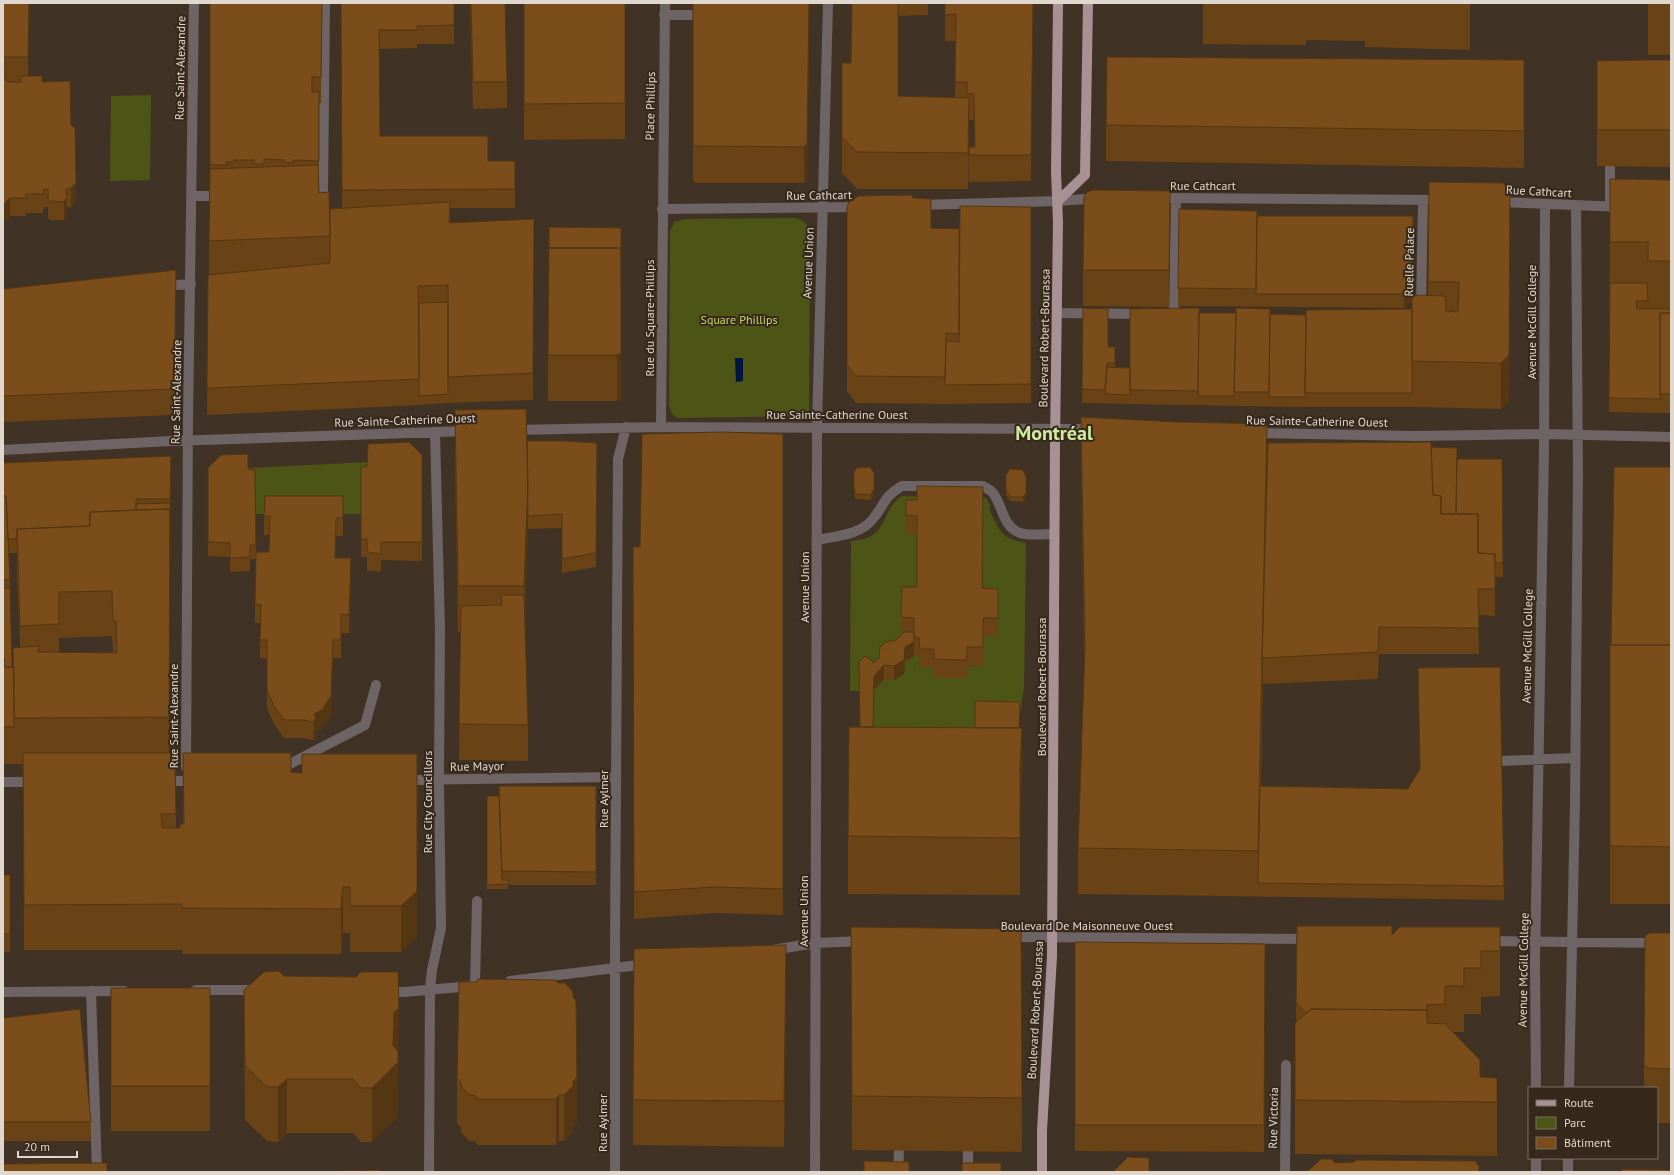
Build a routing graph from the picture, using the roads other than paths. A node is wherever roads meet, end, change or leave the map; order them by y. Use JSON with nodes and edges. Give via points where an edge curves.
{"nodes":[{"id":1,"x":194,"y":3,"type":"edge"},
{"id":2,"x":325,"y":3,"type":"edge"},
{"id":3,"x":665,"y":3,"type":"edge"},
{"id":4,"x":828,"y":3,"type":"edge"},
{"id":5,"x":1058,"y":3,"type":"edge"},
{"id":6,"x":1088,"y":3,"type":"edge"},
{"id":7,"x":664,"y":15,"type":"junction"},
{"id":8,"x":714,"y":15,"type":"edge"},
{"id":9,"x":1610,"y":166,"type":"edge"},
{"id":10,"x":292,"y":193,"type":"edge"},
{"id":11,"x":191,"y":196,"type":"junction"},
{"id":12,"x":230,"y":196,"type":"edge"},
{"id":13,"x":1108,"y":198,"type":"edge"},
{"id":14,"x":1146,"y":198,"type":"edge"},
{"id":15,"x":1176,"y":198,"type":"junction"},
{"id":16,"x":1423,"y":200,"type":"junction"},
{"id":17,"x":1058,"y":201,"type":"junction"},
{"id":18,"x":1454,"y":201,"type":"edge"},
{"id":19,"x":1485,"y":202,"type":"edge"},
{"id":20,"x":910,"y":205,"type":"edge"},
{"id":21,"x":1545,"y":205,"type":"junction"},
{"id":22,"x":1576,"y":206,"type":"junction"},
{"id":23,"x":870,"y":207,"type":"edge"},
{"id":24,"x":1610,"y":207,"type":"junction"},
{"id":25,"x":1631,"y":207,"type":"edge"},
{"id":26,"x":823,"y":208,"type":"junction"},
{"id":27,"x":662,"y":209,"type":"junction"},
{"id":28,"x":191,"y":284,"type":"junction"},
{"id":29,"x":155,"y":287,"type":"edge"},
{"id":30,"x":1057,"y":313,"type":"junction"},
{"id":31,"x":1150,"y":314,"type":"edge"},
{"id":32,"x":1174,"y":314,"type":"edge"},
{"id":33,"x":1414,"y":316,"type":"edge"},
{"id":34,"x":626,"y":427,"type":"junction"},
{"id":35,"x":661,"y":427,"type":"junction"},
{"id":36,"x":817,"y":427,"type":"junction"},
{"id":37,"x":1055,"y":429,"type":"junction"},
{"id":38,"x":1101,"y":429,"type":"edge"},
{"id":39,"x":502,"y":430,"type":"edge"},
{"id":40,"x":478,"y":431,"type":"edge"},
{"id":41,"x":435,"y":432,"type":"junction"},
{"id":42,"x":1243,"y":432,"type":"edge"},
{"id":43,"x":1544,"y":434,"type":"junction"},
{"id":44,"x":1578,"y":434,"type":"junction"},
{"id":45,"x":1671,"y":437,"type":"edge"},
{"id":46,"x":188,"y":440,"type":"junction"},
{"id":47,"x":3,"y":450,"type":"edge"},
{"id":48,"x":1054,"y":534,"type":"junction"},
{"id":49,"x":818,"y":540,"type":"junction"},
{"id":50,"x":376,"y":685,"type":"dead end"},
{"id":51,"x":1574,"y":758,"type":"junction"},
{"id":52,"x":1539,"y":759,"type":"junction"},
{"id":53,"x":1501,"y":761,"type":"edge"},
{"id":54,"x":616,"y":777,"type":"junction"},
{"id":55,"x":393,"y":780,"type":"edge"},
{"id":56,"x":439,"y":780,"type":"junction"},
{"id":57,"x":154,"y":781,"type":"edge"},
{"id":58,"x":186,"y":781,"type":"junction"},
{"id":59,"x":210,"y":781,"type":"edge"},
{"id":60,"x":281,"y":781,"type":"edge"},
{"id":61,"x":3,"y":782,"type":"edge"},
{"id":62,"x":43,"y":782,"type":"edge"},
{"id":63,"x":477,"y":901,"type":"dead end"},
{"id":64,"x":1052,"y":936,"type":"junction"},
{"id":65,"x":996,"y":937,"type":"edge"},
{"id":66,"x":1321,"y":939,"type":"edge"},
{"id":67,"x":873,"y":940,"type":"edge"},
{"id":68,"x":1475,"y":941,"type":"edge"},
{"id":69,"x":1536,"y":942,"type":"junction"},
{"id":70,"x":1571,"y":942,"type":"junction"},
{"id":71,"x":816,"y":943,"type":"junction"},
{"id":72,"x":1671,"y":943,"type":"edge"},
{"id":73,"x":764,"y":951,"type":"edge"},
{"id":74,"x":655,"y":963,"type":"edge"},
{"id":75,"x":615,"y":968,"type":"junction"},
{"id":76,"x":498,"y":983,"type":"edge"},
{"id":77,"x":430,"y":989,"type":"junction"},
{"id":78,"x":184,"y":990,"type":"edge"},
{"id":79,"x":269,"y":990,"type":"edge"},
{"id":80,"x":91,"y":991,"type":"junction"},
{"id":81,"x":137,"y":991,"type":"edge"},
{"id":82,"x":3,"y":992,"type":"edge"},
{"id":83,"x":372,"y":992,"type":"edge"},
{"id":84,"x":1286,"y":1065,"type":"dead end"},
{"id":85,"x":1536,"y":1087,"type":"edge"},
{"id":86,"x":1569,"y":1087,"type":"edge"},
{"id":87,"x":899,"y":1151,"type":"edge"},
{"id":88,"x":968,"y":1152,"type":"edge"},
{"id":89,"x":1536,"y":1159,"type":"edge"},
{"id":90,"x":1568,"y":1159,"type":"edge"},
{"id":91,"x":97,"y":1172,"type":"edge"},
{"id":92,"x":429,"y":1172,"type":"edge"},
{"id":93,"x":615,"y":1172,"type":"edge"},
{"id":94,"x":816,"y":1172,"type":"edge"},
{"id":95,"x":898,"y":1172,"type":"edge"},
{"id":96,"x":968,"y":1172,"type":"edge"},
{"id":97,"x":1042,"y":1172,"type":"edge"},
{"id":98,"x":1285,"y":1172,"type":"edge"},
{"id":99,"x":1536,"y":1172,"type":"edge"},
{"id":100,"x":1568,"y":1172,"type":"edge"}],
"edges":[{"from":1,"to":11,"type":"street","name":"Rue Saint-Alexandre"},
{"from":2,"to":10,"type":"street","via":[[323,192]]},
{"from":3,"to":7,"type":"street","name":"Place Phillips"},
{"from":4,"to":26,"type":"street","name":"Avenue Union"},
{"from":5,"to":17,"type":"main road","name":"Boulevard Robert-Bourassa"},
{"from":6,"to":17,"type":"main road","via":[[1085,175]]},
{"from":7,"to":8,"type":"street"},
{"from":7,"to":27,"type":"street","name":"Place Phillips"},
{"from":9,"to":24,"type":"street"},
{"from":11,"to":12,"type":"street"},
{"from":11,"to":28,"type":"street","name":"Rue Saint-Alexandre"},
{"from":13,"to":17,"type":"street"},
{"from":14,"to":15,"type":"street","name":"Rue Cathcart"},
{"from":15,"to":16,"type":"street","name":"Rue Cathcart"},
{"from":15,"to":32,"type":"street"},
{"from":16,"to":18,"type":"street","name":"Rue Cathcart"},
{"from":16,"to":33,"type":"street","name":"Ruelle Palace","via":[[1421,316]]},
{"from":17,"to":20,"type":"street"},
{"from":17,"to":30,"type":"main road","name":"Boulevard Robert-Bourassa"},
{"from":19,"to":21,"type":"street","name":"Rue Cathcart"},
{"from":21,"to":22,"type":"street","name":"Rue Cathcart"},
{"from":21,"to":43,"type":"street","name":"Avenue McGill College"},
{"from":22,"to":24,"type":"street","name":"Rue Cathcart"},
{"from":22,"to":44,"type":"street"},
{"from":23,"to":26,"type":"street","name":"Rue Cathcart"},
{"from":24,"to":25,"type":"street","name":"Rue Cathcart"},
{"from":26,"to":27,"type":"street","name":"Rue Cathcart"},
{"from":26,"to":36,"type":"street","name":"Avenue Union"},
{"from":27,"to":35,"type":"street","name":"Rue du Square-Phillips"},
{"from":28,"to":29,"type":"street"},
{"from":28,"to":46,"type":"street","name":"Rue Saint-Alexandre"},
{"from":30,"to":31,"type":"street"},
{"from":30,"to":37,"type":"main road","name":"Boulevard Robert-Bourassa"},
{"from":34,"to":35,"type":"street","name":"Rue Sainte-Catherine Ouest"},
{"from":34,"to":39,"type":"street","name":"Rue Sainte-Catherine Ouest"},
{"from":34,"to":54,"type":"street","name":"Rue Aylmer","via":[[618,459]]},
{"from":35,"to":36,"type":"street","name":"Rue Sainte-Catherine Ouest"},
{"from":36,"to":37,"type":"street","name":"Rue Sainte-Catherine Ouest"},
{"from":36,"to":49,"type":"street","name":"Avenue Union"},
{"from":37,"to":38,"type":"street","name":"Rue Sainte-Catherine Ouest"},
{"from":37,"to":48,"type":"main road","name":"Boulevard Robert-Bourassa"},
{"from":40,"to":41,"type":"street","name":"Rue Sainte-Catherine Ouest"},
{"from":41,"to":46,"type":"street","name":"Rue Sainte-Catherine Ouest"},
{"from":41,"to":56,"type":"street","name":"Rue City Councillors","via":[[440,630]]},
{"from":42,"to":43,"type":"street","name":"Rue Sainte-Catherine Ouest","via":[[1415,436]]},
{"from":43,"to":44,"type":"street","name":"Rue Sainte-Catherine Ouest"},
{"from":43,"to":52,"type":"street","name":"Avenue McGill College"},
{"from":44,"to":45,"type":"street","name":"Rue Sainte-Catherine Ouest"},
{"from":44,"to":51,"type":"street"},
{"from":46,"to":47,"type":"street","name":"Rue Sainte-Catherine Ouest"},
{"from":46,"to":58,"type":"street","name":"Rue Saint-Alexandre"},
{"from":48,"to":49,"type":"street","via":[[1020,533],[1004,518],[992,492],[983,486],[902,486],[886,499],[872,521],[864,528]]},
{"from":48,"to":64,"type":"main road","name":"Boulevard Robert-Bourassa"},
{"from":49,"to":71,"type":"street","name":"Avenue Union"},
{"from":50,"to":60,"type":"street","via":[[365,725],[286,766]]},
{"from":51,"to":52,"type":"street"},
{"from":51,"to":70,"type":"street"},
{"from":52,"to":53,"type":"street"},
{"from":52,"to":69,"type":"street","name":"Avenue McGill College"},
{"from":54,"to":56,"type":"street","name":"Rue Mayor"},
{"from":54,"to":75,"type":"street","name":"Rue Aylmer"},
{"from":55,"to":56,"type":"street","name":"Rue Mayor"},
{"from":56,"to":77,"type":"street","name":"Rue City Councillors","via":[[441,928]]},
{"from":57,"to":58,"type":"street"},
{"from":58,"to":59,"type":"street"},
{"from":61,"to":62,"type":"street"},
{"from":63,"to":77,"type":"street","via":[[479,985]]},
{"from":64,"to":65,"type":"street","name":"Boulevard De Maisonneuve Ouest"},
{"from":64,"to":66,"type":"street","name":"Boulevard De Maisonneuve Ouest"},
{"from":64,"to":97,"type":"main road","name":"Boulevard Robert-Bourassa"},
{"from":67,"to":71,"type":"street"},
{"from":68,"to":69,"type":"street"},
{"from":69,"to":70,"type":"street"},
{"from":69,"to":85,"type":"street","name":"Avenue McGill College"},
{"from":70,"to":72,"type":"street"},
{"from":70,"to":86,"type":"street"},
{"from":71,"to":73,"type":"street"},
{"from":71,"to":94,"type":"street","name":"Avenue Union"},
{"from":74,"to":75,"type":"street"},
{"from":75,"to":76,"type":"street"},
{"from":75,"to":93,"type":"street","name":"Rue Aylmer"},
{"from":77,"to":83,"type":"street"},
{"from":77,"to":92,"type":"street","name":"Rue City Councillors"},
{"from":78,"to":79,"type":"street"},
{"from":80,"to":81,"type":"street"},
{"from":80,"to":82,"type":"street"},
{"from":80,"to":91,"type":"street"},
{"from":84,"to":98,"type":"street","name":"Rue Victoria"},
{"from":87,"to":95,"type":"street"},
{"from":88,"to":96,"type":"street"},
{"from":89,"to":99,"type":"street"},
{"from":90,"to":100,"type":"street"}]}
